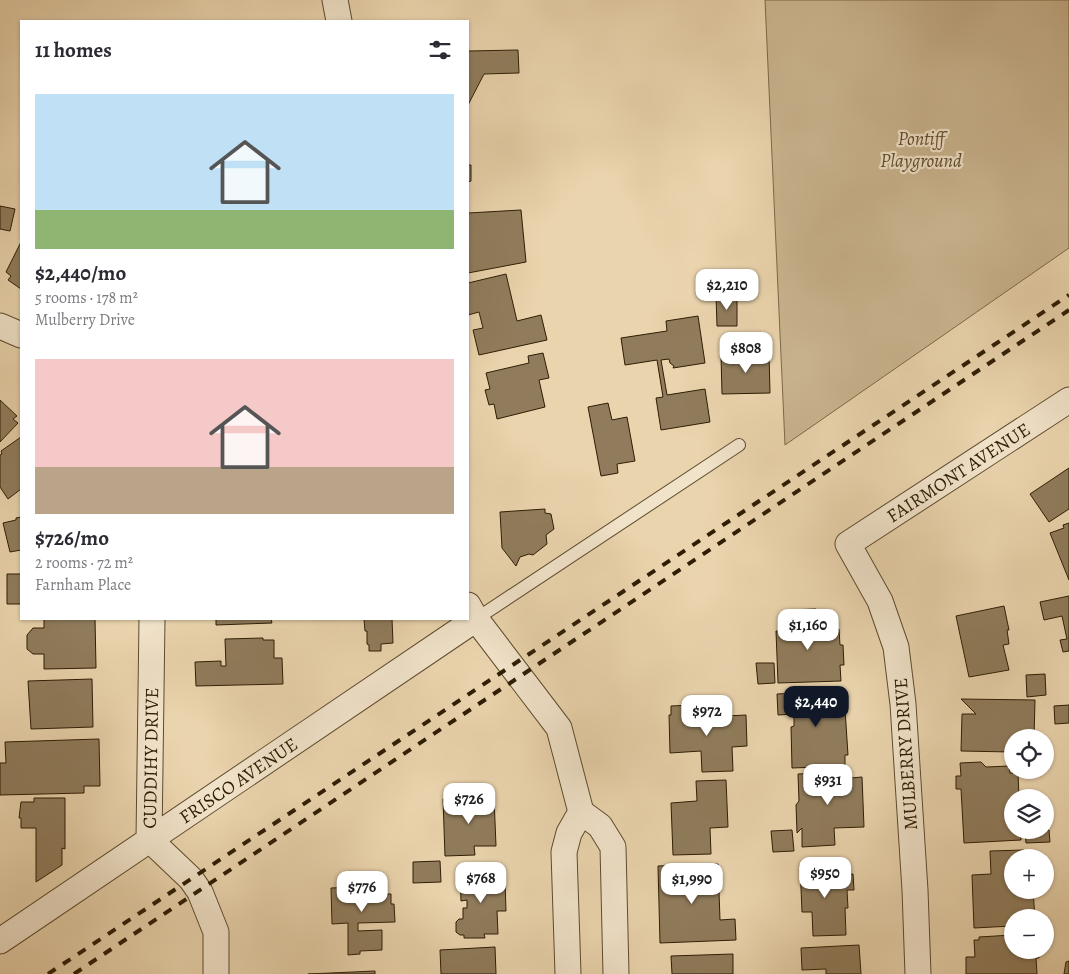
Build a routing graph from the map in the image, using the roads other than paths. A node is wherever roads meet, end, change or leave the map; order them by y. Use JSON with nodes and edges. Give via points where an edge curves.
{"nodes":[{"id":1,"x":335,"y":0,"type":"edge"},
{"id":2,"x":339,"y":20,"type":"edge"},
{"id":3,"x":0,"y":326,"type":"edge"},
{"id":4,"x":20,"y":335,"type":"edge"},
{"id":5,"x":1069,"y":400,"type":"edge"},
{"id":6,"x":739,"y":445,"type":"dead end"},
{"id":7,"x":848,"y":544,"type":"joint"},
{"id":8,"x":472,"y":612,"type":"edge"},
{"id":9,"x":152,"y":620,"type":"edge"},
{"id":10,"x":461,"y":620,"type":"edge"},
{"id":11,"x":581,"y":812,"type":"junction"},
{"id":12,"x":150,"y":839,"type":"junction"},
{"id":13,"x":0,"y":941,"type":"edge"},
{"id":14,"x":216,"y":974,"type":"edge"},
{"id":15,"x":568,"y":974,"type":"edge"},
{"id":16,"x":616,"y":974,"type":"edge"},
{"id":17,"x":918,"y":974,"type":"edge"}],
"edges":[{"from":1,"to":2,"type":"street"},
{"from":3,"to":4,"type":"street"},
{"from":5,"to":7,"type":"street","name":"FAIRMONT AVENUE"},
{"from":6,"to":8,"type":"lane"},
{"from":7,"to":17,"type":"street","name":"MULBERRY DRIVE","via":[[880,601],[896,647],[904,724]]},
{"from":8,"to":11,"type":"street","via":[[559,728]]},
{"from":9,"to":12,"type":"street","name":"CUDDIHY DRIVE"},
{"from":10,"to":12,"type":"street","name":"FRISCO AVENUE"},
{"from":11,"to":15,"type":"street","via":[[569,833],[564,852]]},
{"from":11,"to":16,"type":"street","via":[[600,826],[613,847]]},
{"from":12,"to":13,"type":"street","name":"FRISCO AVENUE"},
{"from":12,"to":14,"type":"street","name":"CUDDIHY DRIVE","via":[[200,892],[216,932]]}]}
